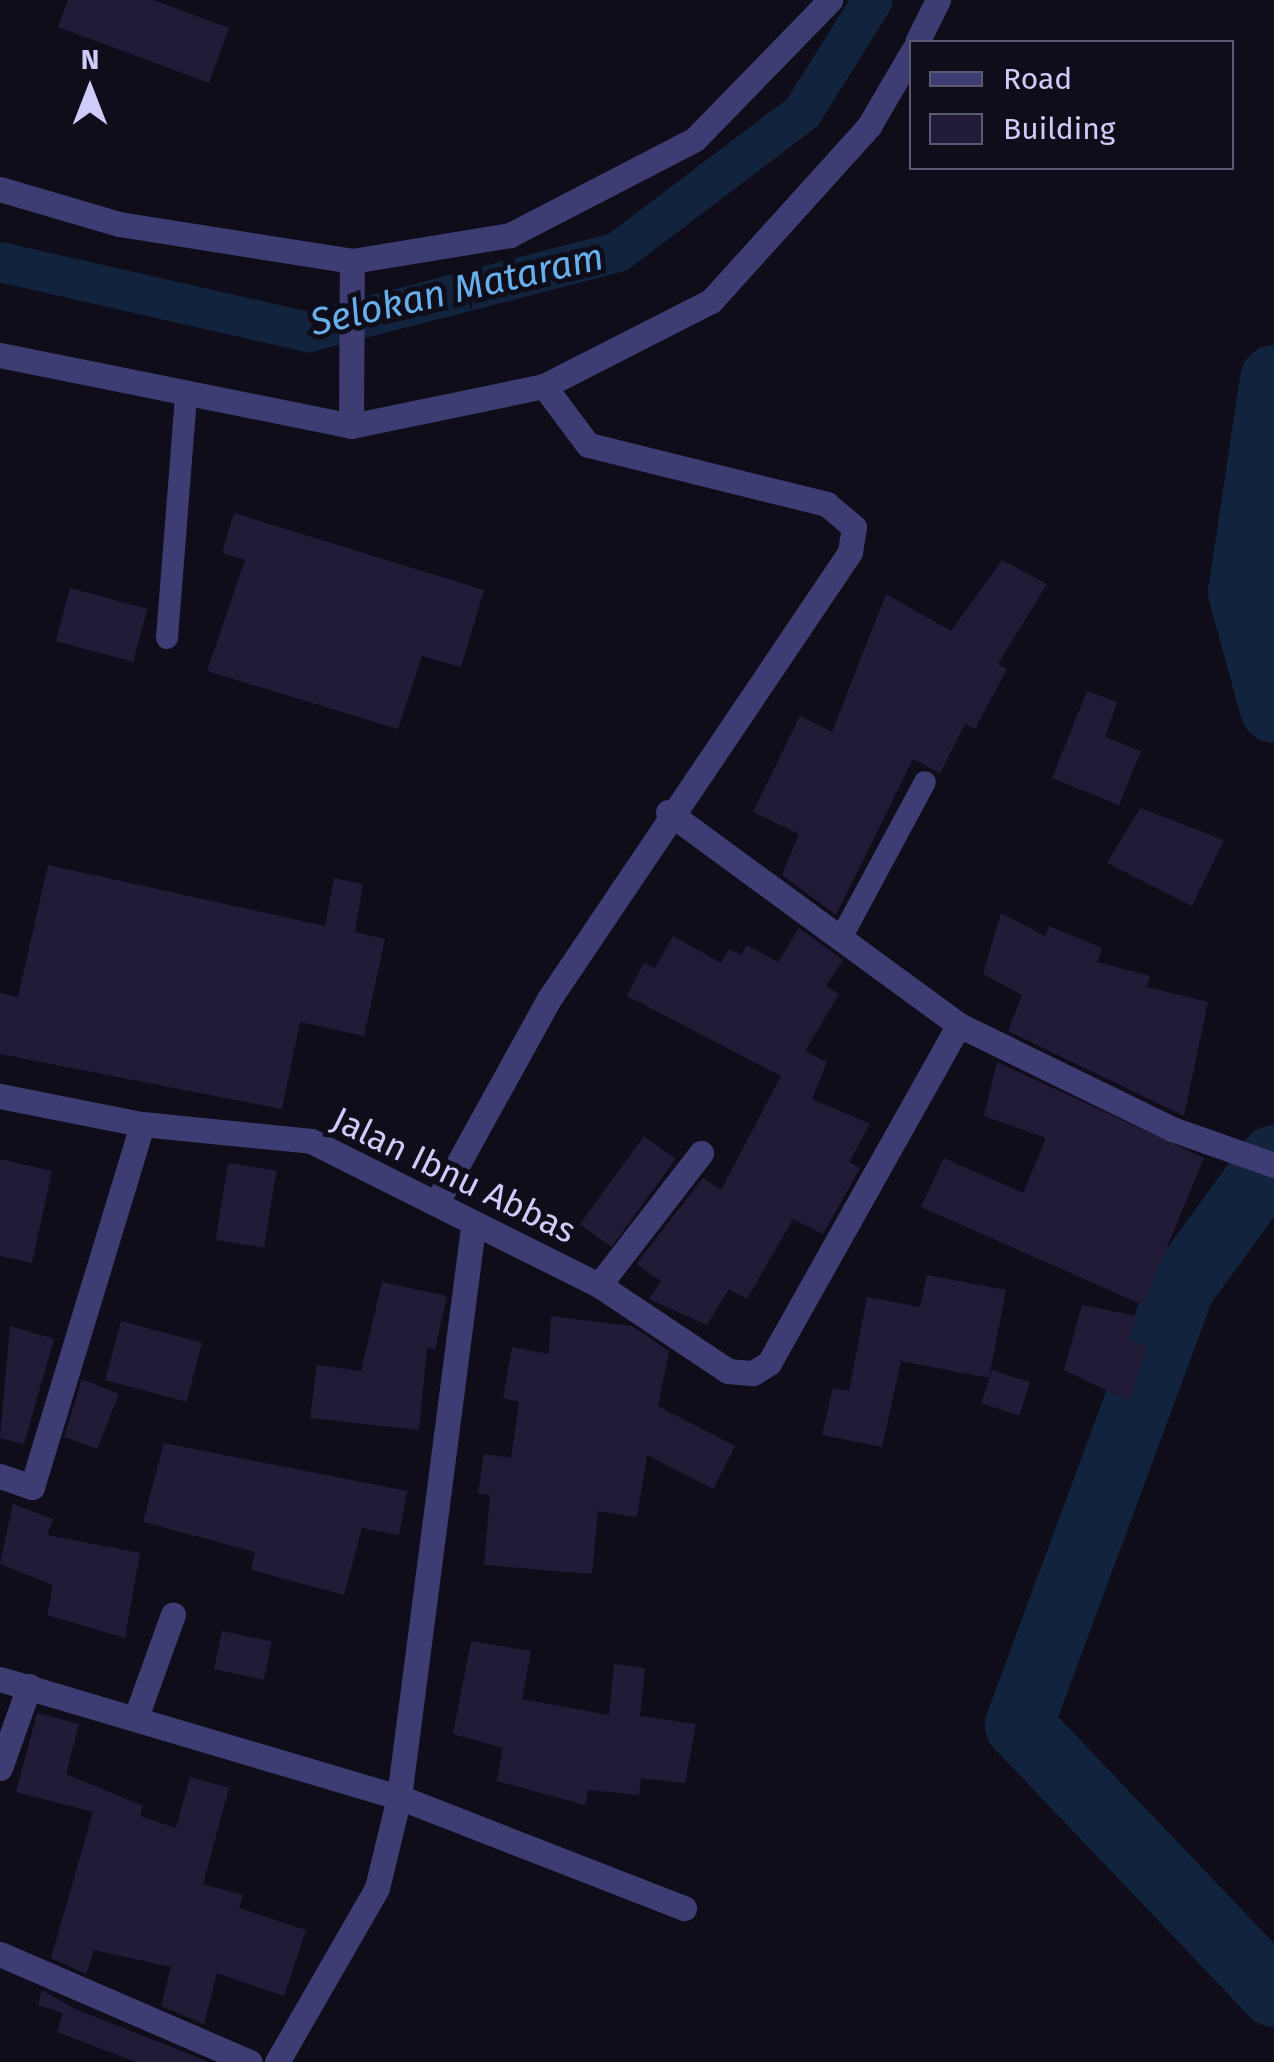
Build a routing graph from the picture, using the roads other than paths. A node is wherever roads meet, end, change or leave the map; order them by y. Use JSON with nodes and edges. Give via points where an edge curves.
{"nodes":[{"id":1,"x":830,"y":0,"type":"edge"},
{"id":2,"x":938,"y":0,"type":"edge"},
{"id":3,"x":918,"y":40,"type":"edge"},
{"id":4,"x":909,"y":57,"type":"edge"},
{"id":5,"x":0,"y":189,"type":"edge"},
{"id":6,"x":352,"y":261,"type":"junction"},
{"id":7,"x":0,"y":356,"type":"edge"},
{"id":8,"x":544,"y":386,"type":"junction"},
{"id":9,"x":186,"y":396,"type":"junction"},
{"id":10,"x":351,"y":426,"type":"junction"},
{"id":11,"x":167,"y":638,"type":"dead end"},
{"id":12,"x":925,"y":782,"type":"dead end"},
{"id":13,"x":668,"y":812,"type":"junction"},
{"id":14,"x":841,"y":938,"type":"junction"},
{"id":15,"x":960,"y":1025,"type":"junction"},
{"id":16,"x":0,"y":1096,"type":"edge"},
{"id":17,"x":142,"y":1124,"type":"junction"},
{"id":18,"x":701,"y":1153,"type":"dead end"},
{"id":19,"x":1274,"y":1165,"type":"edge"},
{"id":20,"x":438,"y":1200,"type":"junction"},
{"id":21,"x":473,"y":1227,"type":"junction"},
{"id":22,"x":599,"y":1285,"type":"junction"},
{"id":23,"x":0,"y":1476,"type":"edge"},
{"id":24,"x":173,"y":1614,"type":"dead end"},
{"id":25,"x":0,"y":1679,"type":"edge"},
{"id":26,"x":28,"y":1686,"type":"junction"},
{"id":27,"x":136,"y":1718,"type":"junction"},
{"id":28,"x":0,"y":1768,"type":"edge"},
{"id":29,"x":398,"y":1796,"type":"junction"},
{"id":30,"x":684,"y":1908,"type":"dead end"},
{"id":31,"x":0,"y":1954,"type":"edge"},
{"id":32,"x":250,"y":2062,"type":"edge"},
{"id":33,"x":276,"y":2062,"type":"edge"}],
"edges":[{"from":1,"to":6,"type":"street","via":[[695,140],[617,186],[510,235]]},
{"from":2,"to":3,"type":"street"},
{"from":4,"to":8,"type":"street","via":[[869,126],[711,302]]},
{"from":5,"to":6,"type":"street","via":[[119,224]]},
{"from":6,"to":10,"type":"street"},
{"from":7,"to":9,"type":"street"},
{"from":8,"to":10,"type":"street"},
{"from":8,"to":13,"type":"street","via":[[588,445],[827,504],[854,526],[850,552]]},
{"from":9,"to":10,"type":"street"},
{"from":9,"to":11,"type":"lane"},
{"from":12,"to":14,"type":"lane"},
{"from":13,"to":14,"type":"street"},
{"from":13,"to":20,"type":"street"},
{"from":14,"to":15,"type":"street"},
{"from":15,"to":19,"type":"street","via":[[1172,1129]]},
{"from":15,"to":22,"type":"street","name":"Jalan Ibnu Abbas","via":[[779,1346],[753,1373],[728,1371]]},
{"from":16,"to":17,"type":"street","name":"Jalan Ibnu Abbas"},
{"from":17,"to":20,"type":"street","name":"Jalan Ibnu Abbas","via":[[311,1141]]},
{"from":17,"to":23,"type":"street","via":[[32,1487]]},
{"from":18,"to":22,"type":"street"},
{"from":20,"to":21,"type":"street","name":"Jalan Ibnu Abbas"},
{"from":21,"to":22,"type":"street","name":"Jalan Ibnu Abbas"},
{"from":21,"to":29,"type":"street"},
{"from":24,"to":27,"type":"street"},
{"from":25,"to":26,"type":"street"},
{"from":26,"to":27,"type":"street"},
{"from":26,"to":28,"type":"street"},
{"from":27,"to":29,"type":"street"},
{"from":29,"to":30,"type":"street"},
{"from":29,"to":33,"type":"street","via":[[377,1888]]},
{"from":31,"to":32,"type":"street"}]}
